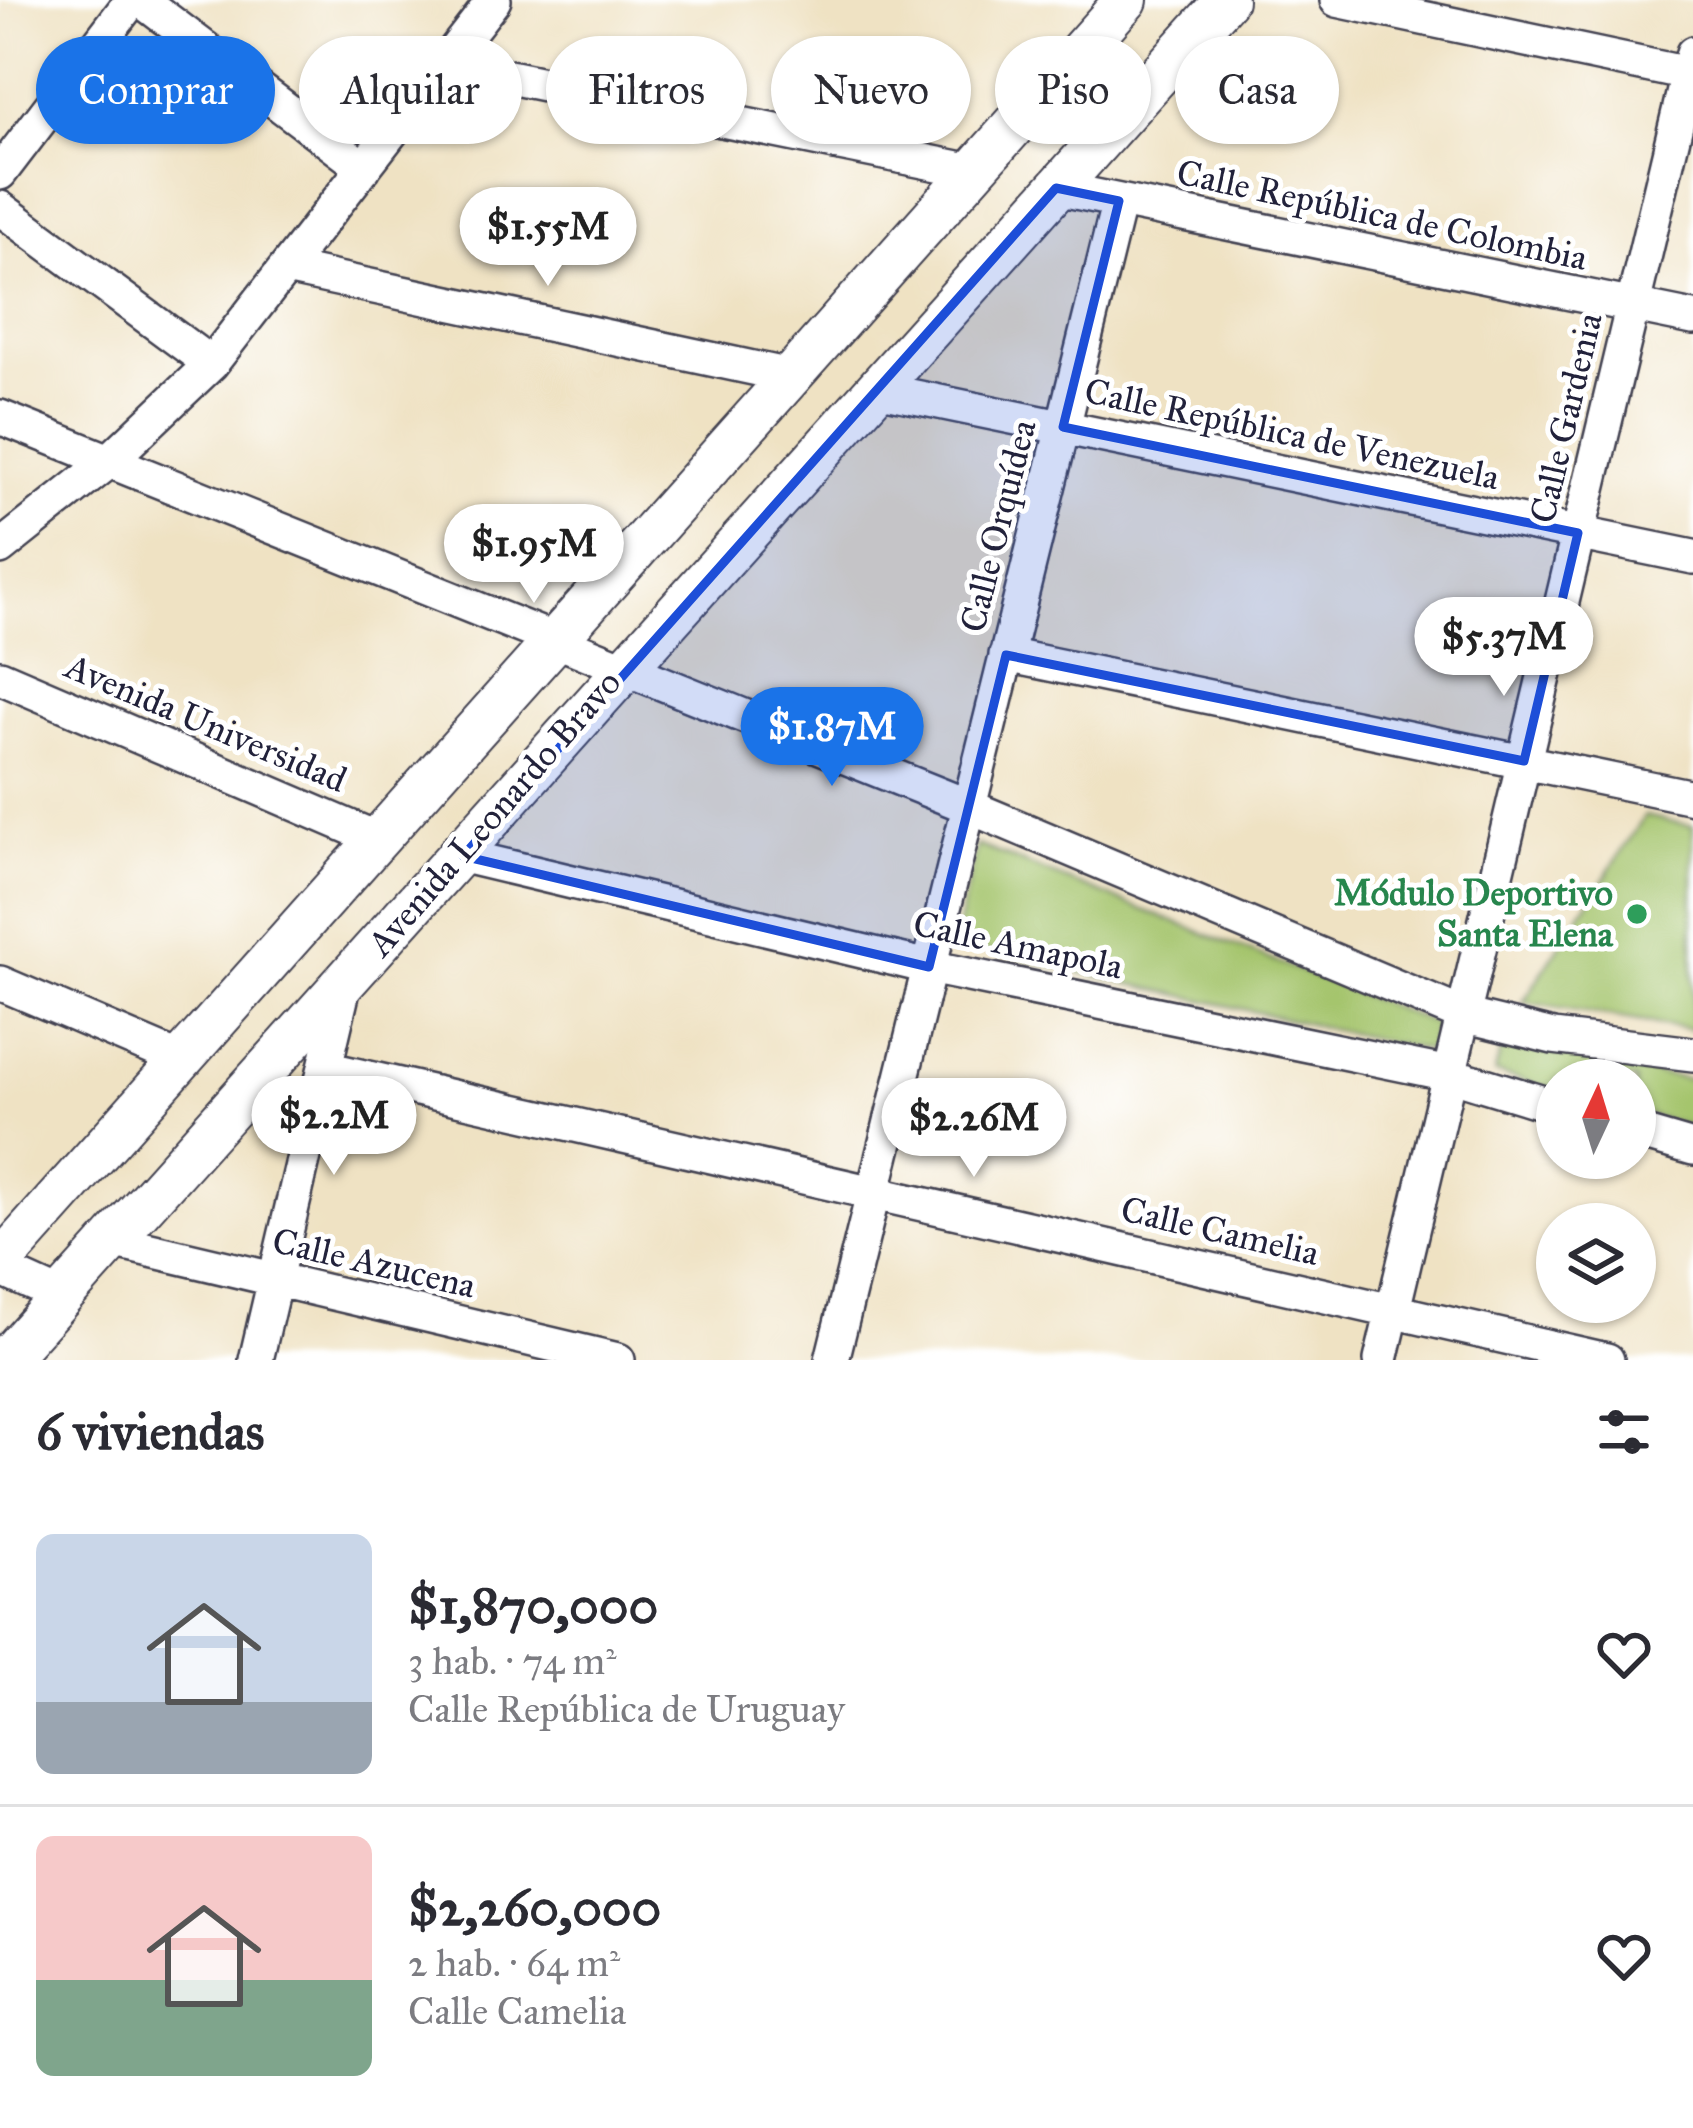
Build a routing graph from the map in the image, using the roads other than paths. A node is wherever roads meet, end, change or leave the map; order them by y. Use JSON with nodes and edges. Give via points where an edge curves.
{"nodes":[{"id":1,"x":137,"y":0,"type":"edge"},
{"id":2,"x":494,"y":0,"type":"edge"},
{"id":3,"x":1126,"y":0,"type":"edge"},
{"id":4,"x":1226,"y":0,"type":"edge"},
{"id":5,"x":1337,"y":0,"type":"edge"},
{"id":6,"x":466,"y":36,"type":"edge"},
{"id":7,"x":1691,"y":67,"type":"edge"},
{"id":8,"x":522,"y":80,"type":"edge"},
{"id":9,"x":383,"y":144,"type":"edge"},
{"id":10,"x":364,"y":168,"type":"junction"},
{"id":11,"x":973,"y":171,"type":"junction"},
{"id":12,"x":0,"y":173,"type":"edge"},
{"id":13,"x":1056,"y":188,"type":"junction"},
{"id":14,"x":1119,"y":201,"type":"junction"},
{"id":15,"x":0,"y":208,"type":"edge"},
{"id":16,"x":286,"y":268,"type":"junction"},
{"id":17,"x":1633,"y":306,"type":"junction"},
{"id":18,"x":1693,"y":318,"type":"edge"},
{"id":19,"x":212,"y":364,"type":"junction"},
{"id":20,"x":794,"y":377,"type":"junction"},
{"id":21,"x":876,"y":389,"type":"junction"},
{"id":22,"x":0,"y":417,"type":"edge"},
{"id":23,"x":1063,"y":427,"type":"junction"},
{"id":24,"x":108,"y":462,"type":"junction"},
{"id":25,"x":1578,"y":533,"type":"junction"},
{"id":26,"x":0,"y":548,"type":"edge"},
{"id":27,"x":1693,"y":557,"type":"edge"},
{"id":28,"x":555,"y":641,"type":"junction"},
{"id":29,"x":1006,"y":656,"type":"junction"},
{"id":30,"x":622,"y":668,"type":"junction"},
{"id":31,"x":0,"y":677,"type":"edge"},
{"id":32,"x":1524,"y":761,"type":"junction"},
{"id":33,"x":1693,"y":797,"type":"edge"},
{"id":34,"x":970,"y":807,"type":"junction"},
{"id":35,"x":380,"y":840,"type":"junction"},
{"id":36,"x":463,"y":856,"type":"junction"},
{"id":37,"x":929,"y":967,"type":"junction"},
{"id":38,"x":346,"y":981,"type":"junction"},
{"id":39,"x":0,"y":983,"type":"edge"},
{"id":40,"x":1463,"y":1015,"type":"junction"},
{"id":41,"x":1693,"y":1054,"type":"edge"},
{"id":42,"x":183,"y":1061,"type":"junction"},
{"id":43,"x":325,"y":1068,"type":"junction"},
{"id":44,"x":1449,"y":1074,"type":"junction"},
{"id":45,"x":1536,"y":1101,"type":"edge"},
{"id":46,"x":1656,"y":1137,"type":"edge"},
{"id":47,"x":1693,"y":1148,"type":"edge"},
{"id":48,"x":873,"y":1192,"type":"junction"},
{"id":49,"x":112,"y":1241,"type":"junction"},
{"id":50,"x":0,"y":1266,"type":"edge"},
{"id":51,"x":275,"y":1280,"type":"junction"},
{"id":52,"x":62,"y":1297,"type":"junction"},
{"id":53,"x":1393,"y":1311,"type":"junction"},
{"id":54,"x":5,"y":1360,"type":"edge"},
{"id":55,"x":256,"y":1360,"type":"edge"},
{"id":56,"x":618,"y":1360,"type":"edge"},
{"id":57,"x":832,"y":1360,"type":"edge"},
{"id":58,"x":1381,"y":1360,"type":"edge"},
{"id":59,"x":1607,"y":1360,"type":"edge"}],
"edges":[{"from":1,"to":10,"type":"street"},
{"from":1,"to":12,"type":"street"},
{"from":2,"to":6,"type":"street"},
{"from":3,"to":11,"type":"street","name":"Avenida Leonardo Bravo"},
{"from":4,"to":13,"type":"street","name":"Avenida Leonardo Bravo"},
{"from":5,"to":7,"type":"street"},
{"from":7,"to":17,"type":"street","name":"Calle Gardenia"},
{"from":8,"to":11,"type":"street"},
{"from":9,"to":10,"type":"street"},
{"from":10,"to":16,"type":"street"},
{"from":11,"to":20,"type":"street","name":"Avenida Leonardo Bravo"},
{"from":13,"to":14,"type":"street","name":"Calle República de Colombia"},
{"from":13,"to":21,"type":"street","name":"Avenida Leonardo Bravo"},
{"from":14,"to":17,"type":"street","name":"Calle República de Colombia"},
{"from":14,"to":23,"type":"street","name":"Calle Orquídea"},
{"from":15,"to":19,"type":"street"},
{"from":16,"to":19,"type":"street"},
{"from":16,"to":20,"type":"street"},
{"from":17,"to":18,"type":"street","name":"Calle República de Colombia"},
{"from":17,"to":25,"type":"street","name":"Calle Gardenia"},
{"from":19,"to":24,"type":"street"},
{"from":20,"to":28,"type":"street","name":"Avenida Leonardo Bravo"},
{"from":21,"to":23,"type":"street","name":"Calle República de Venezuela"},
{"from":21,"to":30,"type":"street","name":"Avenida Leonardo Bravo"},
{"from":22,"to":24,"type":"street"},
{"from":23,"to":25,"type":"street","name":"Calle República de Venezuela"},
{"from":23,"to":29,"type":"street","name":"Calle Orquídea"},
{"from":24,"to":26,"type":"street"},
{"from":24,"to":28,"type":"street"},
{"from":25,"to":27,"type":"street","name":"Calle República de Venezuela"},
{"from":25,"to":32,"type":"street","name":"Calle Gardenia"},
{"from":28,"to":30,"type":"street"},
{"from":28,"to":35,"type":"street","name":"Avenida Leonardo Bravo"},
{"from":29,"to":32,"type":"street"},
{"from":29,"to":34,"type":"street","name":"Calle Orquídea"},
{"from":30,"to":34,"type":"street"},
{"from":30,"to":36,"type":"street","name":"Avenida Leonardo Bravo"},
{"from":31,"to":35,"type":"street","name":"Avenida Universidad"},
{"from":32,"to":33,"type":"street"},
{"from":32,"to":40,"type":"street","name":"Calle Gardenia"},
{"from":34,"to":37,"type":"street","name":"Calle Orquídea"},
{"from":34,"to":40,"type":"street"},
{"from":35,"to":42,"type":"street","name":"Avenida Leonardo Bravo"},
{"from":36,"to":37,"type":"street","name":"Calle Amapola"},
{"from":36,"to":38,"type":"street","name":"Avenida Leonardo Bravo"},
{"from":37,"to":44,"type":"street","name":"Calle Amapola"},
{"from":37,"to":48,"type":"street","name":"Calle Orquídea"},
{"from":38,"to":43,"type":"street"},
{"from":38,"to":49,"type":"street","name":"Avenida Leonardo Bravo"},
{"from":39,"to":42,"type":"street"},
{"from":40,"to":41,"type":"street","via":[[1553,1037]]},
{"from":40,"to":44,"type":"street","name":"Calle Gardenia"},
{"from":42,"to":50,"type":"street","name":"Avenida Leonardo Bravo"},
{"from":43,"to":48,"type":"street","name":"Calle Camelia"},
{"from":43,"to":51,"type":"street"},
{"from":44,"to":45,"type":"street","name":"Calle Amapola"},
{"from":44,"to":53,"type":"street","name":"Calle Gardenia"},
{"from":46,"to":47,"type":"street"},
{"from":48,"to":53,"type":"street","name":"Calle Camelia"},
{"from":48,"to":57,"type":"street","name":"Calle Orquídea"},
{"from":49,"to":51,"type":"street","name":"Calle Azucena"},
{"from":49,"to":52,"type":"street","name":"Avenida Leonardo Bravo"},
{"from":50,"to":52,"type":"street"},
{"from":51,"to":55,"type":"street"},
{"from":51,"to":56,"type":"street","name":"Calle Azucena"},
{"from":52,"to":54,"type":"street","name":"Avenida Leonardo Bravo"},
{"from":53,"to":58,"type":"street","name":"Calle Gardenia"},
{"from":53,"to":59,"type":"street","name":"Calle Camelia"}]}
